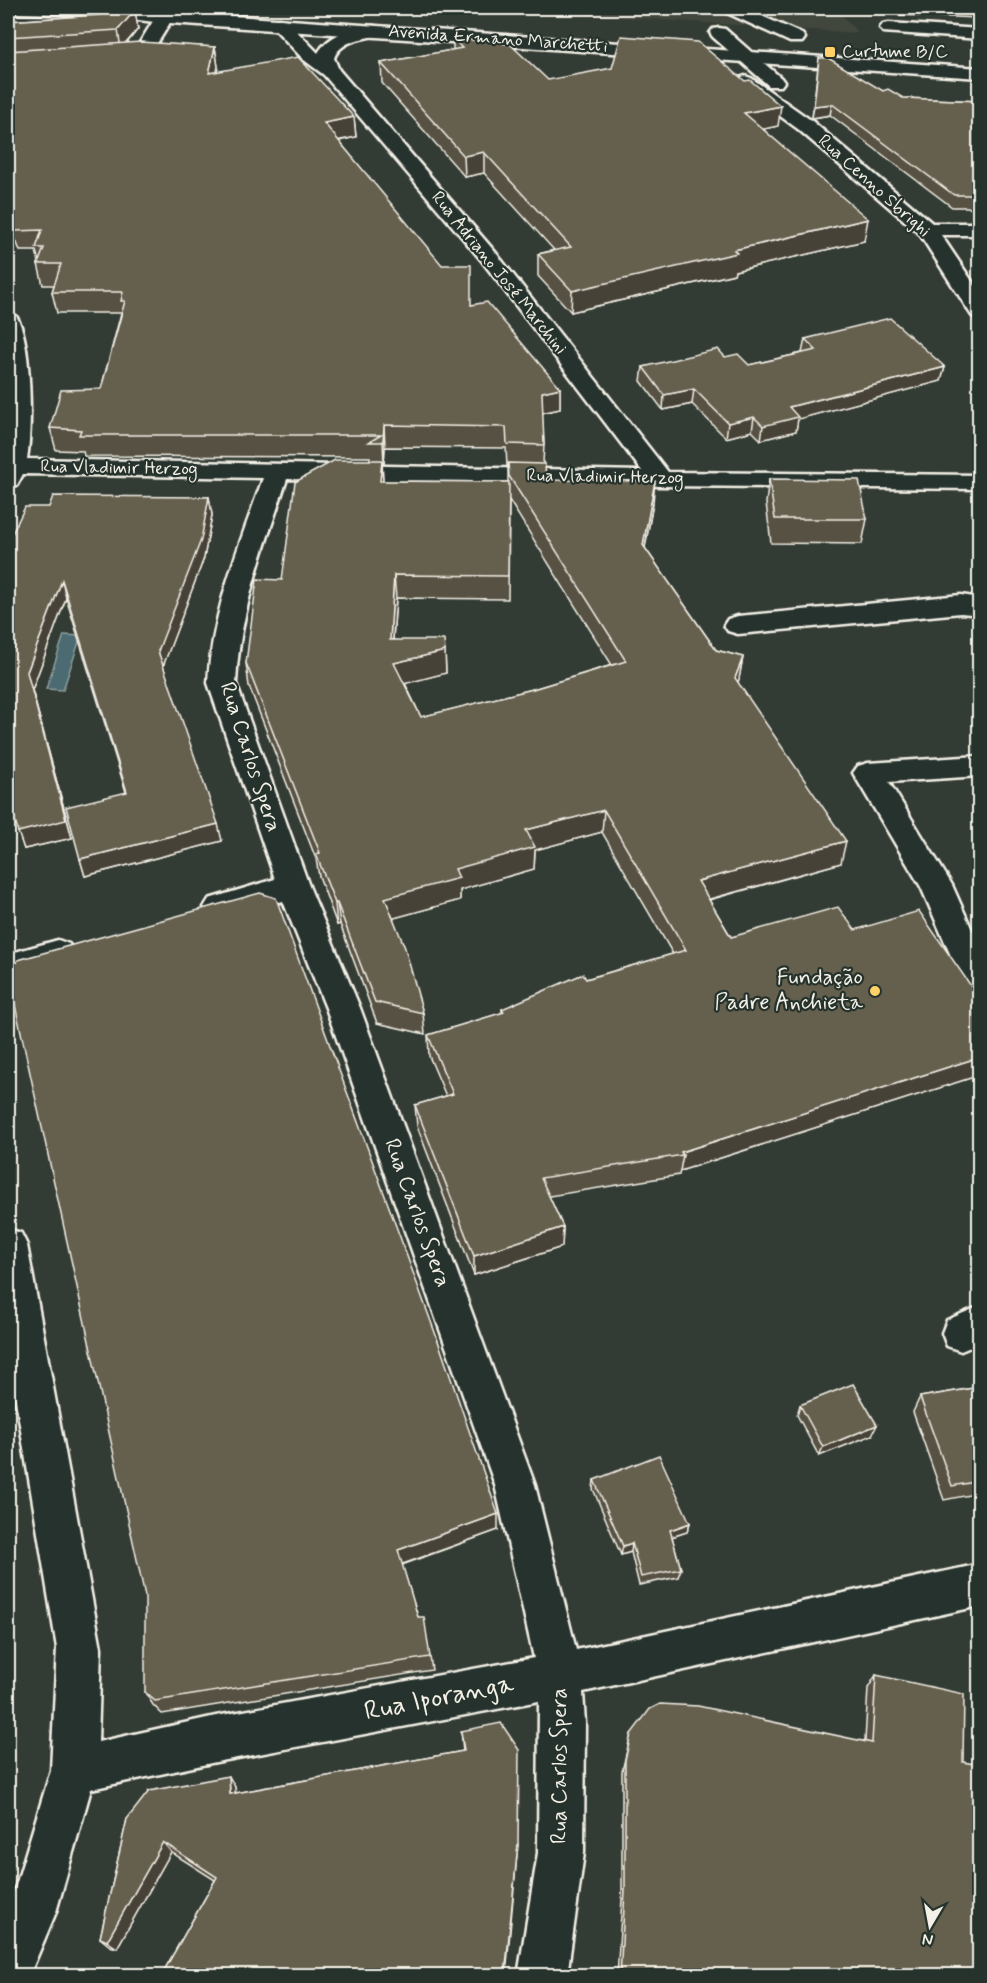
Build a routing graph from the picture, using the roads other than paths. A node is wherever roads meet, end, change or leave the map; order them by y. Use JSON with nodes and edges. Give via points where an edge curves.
{"nodes":[{"id":1,"x":17,"y":8,"type":"edge"},
{"id":2,"x":730,"y":8,"type":"edge"},
{"id":3,"x":876,"y":14,"type":"dead end"},
{"id":4,"x":160,"y":17,"type":"junction"},
{"id":5,"x":8,"y":18,"type":"edge"},
{"id":6,"x":280,"y":24,"type":"junction"},
{"id":7,"x":373,"y":31,"type":"junction"},
{"id":8,"x":980,"y":34,"type":"edge"},
{"id":9,"x":886,"y":36,"type":"junction"},
{"id":10,"x":796,"y":38,"type":"junction"},
{"id":11,"x":819,"y":39,"type":"dead end"},
{"id":12,"x":980,"y":51,"type":"edge"},
{"id":13,"x":708,"y":54,"type":"junction"},
{"id":14,"x":747,"y":57,"type":"junction"},
{"id":15,"x":97,"y":59,"type":"edge"},
{"id":16,"x":816,"y":61,"type":"junction"},
{"id":17,"x":330,"y":71,"type":"junction"},
{"id":18,"x":980,"y":73,"type":"edge"},
{"id":19,"x":780,"y":87,"type":"junction"},
{"id":20,"x":805,"y":125,"type":"junction"},
{"id":21,"x":927,"y":229,"type":"junction"},
{"id":22,"x":980,"y":229,"type":"edge"},
{"id":23,"x":980,"y":311,"type":"edge"},
{"id":24,"x":8,"y":321,"type":"edge"},
{"id":25,"x":279,"y":470,"type":"junction"},
{"id":26,"x":11,"y":473,"type":"edge"},
{"id":27,"x":662,"y":478,"type":"junction"},
{"id":28,"x":980,"y":482,"type":"edge"},
{"id":29,"x":980,"y":607,"type":"edge"},
{"id":30,"x":738,"y":625,"type":"dead end"},
{"id":31,"x":980,"y":766,"type":"edge"},
{"id":32,"x":293,"y":886,"type":"junction"},
{"id":33,"x":190,"y":915,"type":"edge"},
{"id":34,"x":88,"y":945,"type":"edge"},
{"id":35,"x":8,"y":967,"type":"edge"},
{"id":36,"x":980,"y":986,"type":"edge"},
{"id":37,"x":8,"y":1245,"type":"edge"},
{"id":38,"x":980,"y":1585,"type":"edge"},
{"id":39,"x":560,"y":1675,"type":"junction"},
{"id":40,"x":74,"y":1770,"type":"junction"},
{"id":41,"x":8,"y":1968,"type":"edge"},
{"id":42,"x":542,"y":1976,"type":"edge"}],
"edges":[{"from":1,"to":4,"type":"street","name":"Avenida Ermano Marchetti"},
{"from":2,"to":10,"type":"street"},
{"from":3,"to":9,"type":"street"},
{"from":4,"to":5,"type":"street"},
{"from":4,"to":6,"type":"street","name":"Avenida Ermano Marchetti"},
{"from":4,"to":15,"type":"street","via":[[144,52]]},
{"from":6,"to":7,"type":"street","name":"Avenida Ermano Marchetti"},
{"from":6,"to":17,"type":"street","name":"Rua Adriano José Marchini"},
{"from":7,"to":13,"type":"street","name":"Avenida Ermano Marchetti"},
{"from":7,"to":17,"type":"street","via":[[330,47],[325,58]]},
{"from":8,"to":9,"type":"street"},
{"from":9,"to":12,"type":"street","via":[[905,45]]},
{"from":10,"to":11,"type":"street"},
{"from":10,"to":14,"type":"street","name":"Rua Cenno Sbrighi","via":[[713,32]]},
{"from":13,"to":14,"type":"street","name":"Avenida Ermano Marchetti"},
{"from":13,"to":20,"type":"street","name":"Rua Cenno Sbrighi"},
{"from":14,"to":16,"type":"street","name":"Avenida Ermano Marchetti"},
{"from":14,"to":19,"type":"street","name":"Rua Cenno Sbrighi"},
{"from":16,"to":18,"type":"street","name":"Avenida Ermano Marchetti"},
{"from":16,"to":19,"type":"street","via":[[789,70]]},
{"from":17,"to":27,"type":"street","name":"Rua Adriano José Marchini","via":[[489,257]]},
{"from":19,"to":20,"type":"street","name":"Rua Cenno Sbrighi"},
{"from":20,"to":21,"type":"street","name":"Rua Cenno Sbrighi"},
{"from":21,"to":22,"type":"street"},
{"from":21,"to":23,"type":"street","name":"Rua Cenno Sbrighi"},
{"from":24,"to":26,"type":"street","via":[[19,428]]},
{"from":25,"to":26,"type":"street","name":"Rua Vladimir Herzog"},
{"from":25,"to":27,"type":"street","name":"Rua Vladimir Herzog"},
{"from":25,"to":32,"type":"street","name":"Rua Carlos Spera","via":[[229,618],[222,683]]},
{"from":27,"to":28,"type":"street","name":"Rua Vladimir Herzog"},
{"from":29,"to":30,"type":"street","via":[[961,604]]},
{"from":31,"to":36,"type":"street","via":[[868,773],[936,885]]},
{"from":32,"to":33,"type":"street"},
{"from":32,"to":39,"type":"street","name":"Rua Carlos Spera","via":[[343,1008],[515,1485]]},
{"from":34,"to":35,"type":"street"},
{"from":37,"to":40,"type":"street","via":[[79,1648]]},
{"from":38,"to":39,"type":"street","name":"Rua Iporanga"},
{"from":39,"to":40,"type":"street","name":"Rua Iporanga","via":[[216,1739]]},
{"from":39,"to":42,"type":"street","name":"Rua Carlos Spera","via":[[561,1853]]},
{"from":40,"to":41,"type":"street","via":[[32,1912]]}]}
